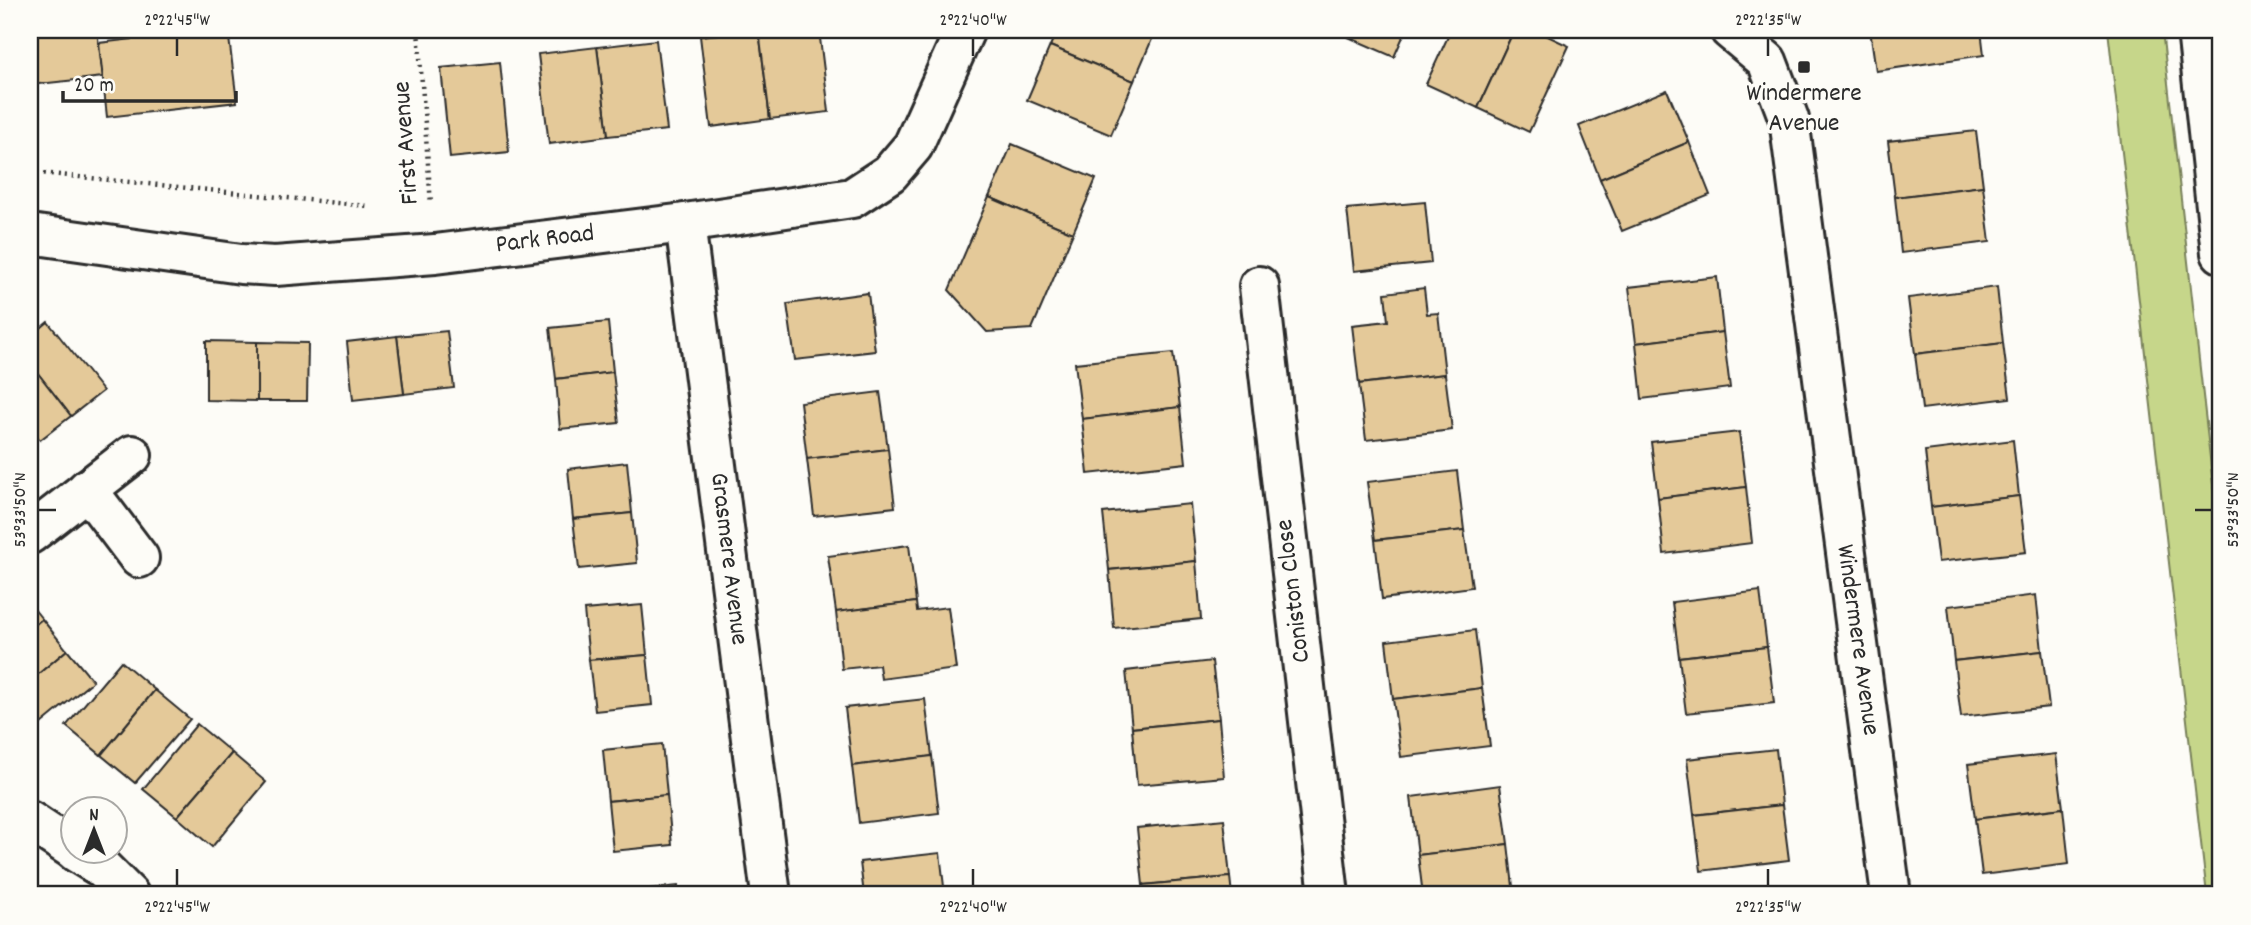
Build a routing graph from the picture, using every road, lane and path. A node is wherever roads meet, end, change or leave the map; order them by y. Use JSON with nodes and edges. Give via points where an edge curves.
{"nodes":[{"id":1,"x":418,"y":30,"type":"edge"},
{"id":2,"x":965,"y":30,"type":"edge"},
{"id":3,"x":1730,"y":30,"type":"edge"},
{"id":4,"x":2197,"y":30,"type":"edge"},
{"id":5,"x":30,"y":172,"type":"edge"},
{"id":6,"x":376,"y":207,"type":"dead end"},
{"id":7,"x":685,"y":223,"type":"junction"},
{"id":8,"x":30,"y":234,"type":"edge"},
{"id":9,"x":2221,"y":253,"type":"edge"},
{"id":10,"x":435,"y":254,"type":"junction"},
{"id":11,"x":1259,"y":286,"type":"dead end"},
{"id":12,"x":132,"y":455,"type":"dead end"},
{"id":13,"x":87,"y":489,"type":"junction"},
{"id":14,"x":30,"y":534,"type":"edge"},
{"id":15,"x":139,"y":558,"type":"dead end"},
{"id":16,"x":30,"y":821,"type":"edge"},
{"id":17,"x":60,"y":841,"type":"edge"},
{"id":18,"x":99,"y":866,"type":"edge"},
{"id":19,"x":129,"y":895,"type":"edge"},
{"id":20,"x":771,"y":895,"type":"edge"},
{"id":21,"x":1329,"y":895,"type":"edge"},
{"id":22,"x":1891,"y":895,"type":"edge"}],
"edges":[{"from":1,"to":10,"type":"path","name":"First Avenue"},
{"from":2,"to":7,"type":"street","name":"Park Road","via":[[913,146],[890,173],[852,198]]},
{"from":3,"to":22,"type":"street","name":"Windermere Avenue","via":[[1767,61],[1789,119]]},
{"from":4,"to":9,"type":"street"},
{"from":5,"to":6,"type":"path"},
{"from":7,"to":10,"type":"street","name":"Park Road"},
{"from":7,"to":20,"type":"street","name":"Grasmere Avenue"},
{"from":8,"to":10,"type":"street","name":"Park Road","via":[[275,266]]},
{"from":11,"to":21,"type":"street","name":"Coniston Close"},
{"from":12,"to":13,"type":"street"},
{"from":13,"to":14,"type":"street"},
{"from":13,"to":15,"type":"street"},
{"from":16,"to":17,"type":"street"},
{"from":18,"to":19,"type":"street"}]}
